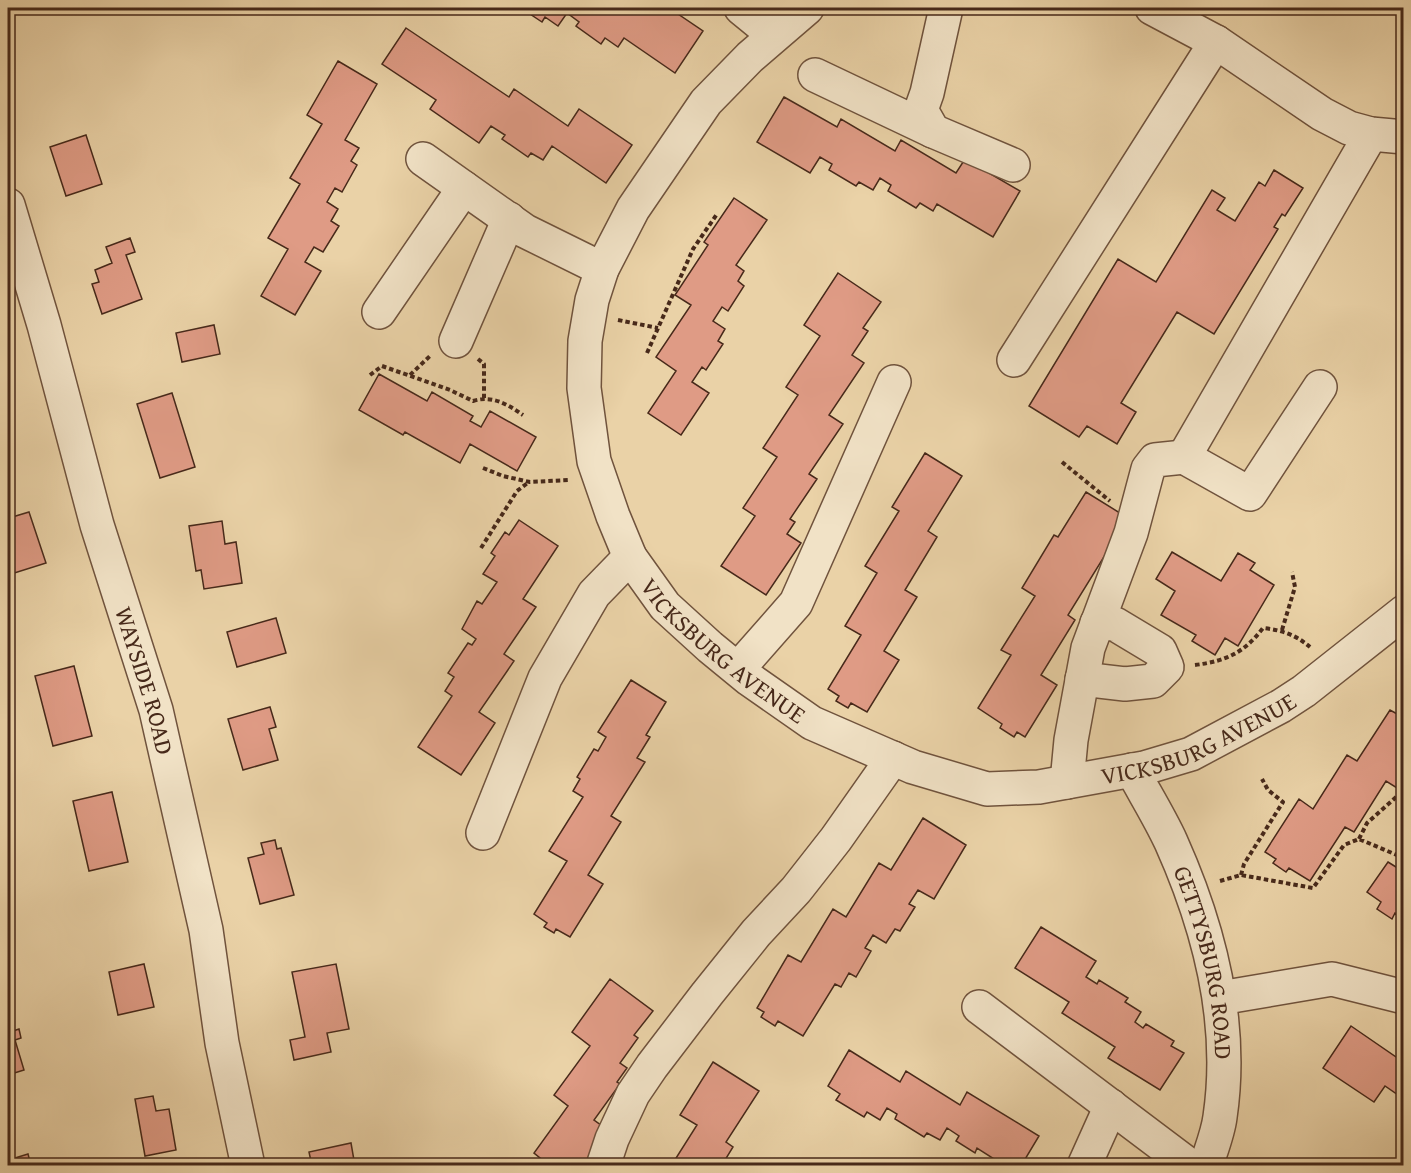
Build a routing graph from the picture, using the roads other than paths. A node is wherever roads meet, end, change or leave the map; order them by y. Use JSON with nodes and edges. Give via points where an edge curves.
{"nodes":[{"id":1,"x":741,"y":8,"type":"edge"},
{"id":2,"x":807,"y":8,"type":"edge"},
{"id":3,"x":946,"y":8,"type":"edge"},
{"id":4,"x":1152,"y":8,"type":"edge"},
{"id":5,"x":774,"y":35,"type":"junction"},
{"id":6,"x":1216,"y":42,"type":"junction"},
{"id":7,"x":815,"y":75,"type":"dead end"},
{"id":8,"x":933,"y":131,"type":"junction"},
{"id":9,"x":1371,"y":134,"type":"junction"},
{"id":10,"x":1404,"y":137,"type":"edge"},
{"id":11,"x":423,"y":159,"type":"dead end"},
{"id":12,"x":1013,"y":165,"type":"dead end"},
{"id":13,"x":464,"y":188,"type":"junction"},
{"id":14,"x":8,"y":205,"type":"edge"},
{"id":15,"x":509,"y":219,"type":"junction"},
{"id":16,"x":602,"y":269,"type":"junction"},
{"id":17,"x":379,"y":312,"type":"dead end"},
{"id":18,"x":456,"y":341,"type":"dead end"},
{"id":19,"x":1014,"y":360,"type":"dead end"},
{"id":20,"x":894,"y":382,"type":"dead end"},
{"id":21,"x":1320,"y":387,"type":"dead end"},
{"id":22,"x":1184,"y":457,"type":"junction"},
{"id":23,"x":630,"y":557,"type":"junction"},
{"id":24,"x":1404,"y":612,"type":"edge"},
{"id":25,"x":1097,"y":623,"type":"junction"},
{"id":26,"x":738,"y":669,"type":"junction"},
{"id":27,"x":1082,"y":679,"type":"junction"},
{"id":28,"x":893,"y":758,"type":"junction"},
{"id":29,"x":1132,"y":770,"type":"junction"},
{"id":30,"x":1067,"y":782,"type":"junction"},
{"id":31,"x":483,"y":833,"type":"dead end"},
{"id":32,"x":1404,"y":997,"type":"edge"},
{"id":33,"x":1220,"y":998,"type":"junction"},
{"id":34,"x":979,"y":1007,"type":"dead end"},
{"id":35,"x":1111,"y":1106,"type":"junction"},
{"id":36,"x":248,"y":1166,"type":"edge"},
{"id":37,"x":603,"y":1166,"type":"edge"},
{"id":38,"x":1084,"y":1166,"type":"edge"},
{"id":39,"x":1190,"y":1166,"type":"edge"},
{"id":40,"x":1206,"y":1166,"type":"edge"}],
"edges":[{"from":1,"to":5,"type":"street"},
{"from":2,"to":5,"type":"street","name":"VICKSBURG AVENUE"},
{"from":3,"to":8,"type":"street","via":[[921,110]]},
{"from":4,"to":6,"type":"street"},
{"from":5,"to":16,"type":"street","name":"VICKSBURG AVENUE","via":[[706,102],[633,208]]},
{"from":6,"to":9,"type":"street","via":[[1322,114]]},
{"from":6,"to":19,"type":"street"},
{"from":7,"to":8,"type":"street"},
{"from":8,"to":12,"type":"street"},
{"from":9,"to":10,"type":"street"},
{"from":9,"to":22,"type":"street"},
{"from":11,"to":13,"type":"street"},
{"from":13,"to":15,"type":"street"},
{"from":13,"to":17,"type":"street"},
{"from":14,"to":36,"type":"street","name":"WAYSIDE ROAD","via":[[97,525],[156,710],[206,930],[222,1043]]},
{"from":15,"to":16,"type":"street"},
{"from":15,"to":18,"type":"street"},
{"from":16,"to":23,"type":"street","name":"VICKSBURG AVENUE","via":[[585,340],[584,388],[594,461]]},
{"from":20,"to":26,"type":"street","via":[[796,603]]},
{"from":21,"to":22,"type":"street","via":[[1250,494]]},
{"from":22,"to":25,"type":"street","via":[[1155,460],[1148,469],[1135,519]]},
{"from":23,"to":26,"type":"street","name":"VICKSBURG AVENUE","via":[[665,606]]},
{"from":23,"to":31,"type":"street","via":[[594,594],[545,678]]},
{"from":24,"to":29,"type":"street","name":"VICKSBURG AVENUE","via":[[1281,706],[1191,754]]},
{"from":25,"to":27,"type":"street"},
{"from":25,"to":27,"type":"street","via":[[1115,624],[1160,651],[1167,667],[1153,681],[1125,684]]},
{"from":26,"to":28,"type":"street","name":"VICKSBURG AVENUE","via":[[812,723]]},
{"from":27,"to":30,"type":"street"},
{"from":28,"to":30,"type":"street","name":"VICKSBURG AVENUE","via":[[987,789]]},
{"from":28,"to":37,"type":"street","via":[[836,839],[652,1066],[633,1094]]},
{"from":29,"to":30,"type":"street","name":"VICKSBURG AVENUE"},
{"from":29,"to":33,"type":"street","name":"GETTYSBURG ROAD","via":[[1171,841],[1201,916]]},
{"from":32,"to":33,"type":"street","via":[[1332,979]]},
{"from":33,"to":40,"type":"street","name":"GETTYSBURG ROAD","via":[[1224,1067],[1220,1120]]},
{"from":34,"to":35,"type":"street"},
{"from":35,"to":38,"type":"street"},
{"from":35,"to":39,"type":"street"}]}
